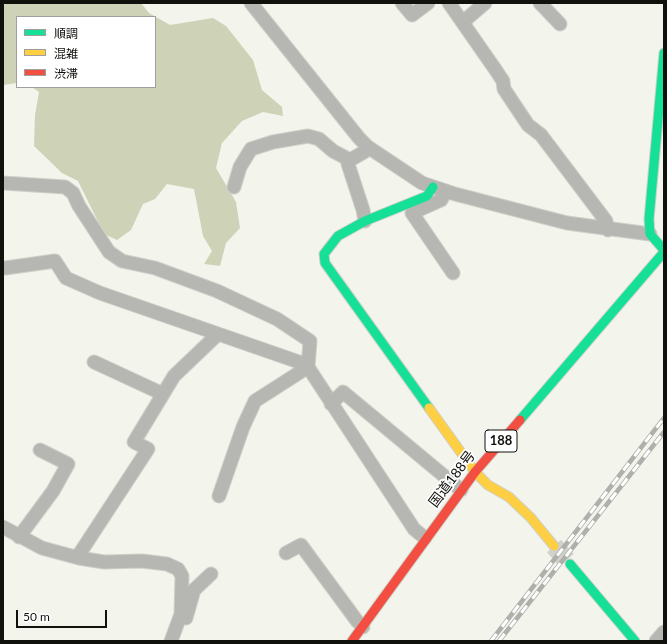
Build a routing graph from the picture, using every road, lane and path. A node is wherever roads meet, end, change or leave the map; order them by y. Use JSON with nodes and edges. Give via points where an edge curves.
{"nodes":[{"id":1,"x":251,"y":3,"type":"edge"},
{"id":2,"x":402,"y":3,"type":"edge"},
{"id":3,"x":428,"y":3,"type":"edge"},
{"id":4,"x":450,"y":3,"type":"edge"},
{"id":5,"x":485,"y":3,"type":"edge"},
{"id":6,"x":540,"y":3,"type":"edge"},
{"id":7,"x":463,"y":22,"type":"junction"},
{"id":8,"x":560,"y":24,"type":"dead end"},
{"id":9,"x":664,"y":53,"type":"edge"},
{"id":10,"x":368,"y":147,"type":"junction"},
{"id":11,"x":350,"y":160,"type":"junction"},
{"id":12,"x":3,"y":184,"type":"edge"},
{"id":13,"x":234,"y":187,"type":"dead end"},
{"id":14,"x":433,"y":187,"type":"junction"},
{"id":15,"x":446,"y":191,"type":"junction"},
{"id":16,"x":365,"y":222,"type":"junction"},
{"id":17,"x":608,"y":230,"type":"junction"},
{"id":18,"x":650,"y":234,"type":"junction"},
{"id":19,"x":664,"y":251,"type":"edge"},
{"id":20,"x":5,"y":268,"type":"dead end"},
{"id":21,"x":453,"y":273,"type":"dead end"},
{"id":22,"x":218,"y":334,"type":"junction"},
{"id":23,"x":94,"y":362,"type":"dead end"},
{"id":24,"x":308,"y":367,"type":"junction"},
{"id":25,"x":164,"y":394,"type":"junction"},
{"id":26,"x":331,"y":404,"type":"junction"},
{"id":27,"x":40,"y":450,"type":"dead end"},
{"id":28,"x":475,"y":472,"type":"junction"},
{"id":29,"x":461,"y":490,"type":"junction"},
{"id":30,"x":219,"y":496,"type":"dead end"},
{"id":31,"x":3,"y":528,"type":"edge"},
{"id":32,"x":19,"y":537,"type":"junction"},
{"id":33,"x":426,"y":538,"type":"junction"},
{"id":34,"x":554,"y":546,"type":"tunnel mouth"},
{"id":35,"x":286,"y":552,"type":"dead end"},
{"id":36,"x":79,"y":558,"type":"junction"},
{"id":37,"x":570,"y":564,"type":"tunnel mouth"},
{"id":38,"x":211,"y":574,"type":"dead end"},
{"id":39,"x":363,"y":626,"type":"junction"},
{"id":40,"x":177,"y":627,"type":"junction"},
{"id":41,"x":664,"y":632,"type":"edge"},
{"id":42,"x":171,"y":641,"type":"edge"},
{"id":43,"x":352,"y":641,"type":"edge"},
{"id":44,"x":635,"y":641,"type":"edge"},
{"id":45,"x":656,"y":641,"type":"edge"}],
"edges":[{"from":1,"to":10,"type":"street"},
{"from":2,"to":3,"type":"street","via":[[412,14]]},
{"from":4,"to":7,"type":"street"},
{"from":5,"to":7,"type":"street"},
{"from":6,"to":8,"type":"street"},
{"from":7,"to":17,"type":"street","via":[[503,81],[504,89],[528,126],[541,134],[606,222]]},
{"from":9,"to":18,"type":"main road","via":[[649,220]]},
{"from":10,"to":11,"type":"street"},
{"from":10,"to":14,"type":"street","via":[[422,183]]},
{"from":11,"to":13,"type":"street","via":[[333,151],[320,139],[308,136],[273,142],[251,149],[240,167]]},
{"from":11,"to":16,"type":"street","via":[[348,164]]},
{"from":12,"to":24,"type":"street","via":[[65,187],[73,193],[109,252],[122,261],[155,268],[217,291],[277,319],[310,341]]},
{"from":14,"to":15,"type":"street"},
{"from":14,"to":16,"type":"main road","via":[[427,196]]},
{"from":15,"to":17,"type":"street","via":[[567,223]]},
{"from":15,"to":21,"type":"street","via":[[441,200],[412,213]]},
{"from":16,"to":28,"type":"main road","via":[[338,236],[324,254],[324,263]]},
{"from":17,"to":18,"type":"street"},
{"from":18,"to":19,"type":"main road"},
{"from":19,"to":28,"type":"main road","name":"国道188号","number":"188"},
{"from":20,"to":22,"type":"street","via":[[55,261],[66,278],[100,293]]},
{"from":22,"to":24,"type":"street"},
{"from":22,"to":25,"type":"street","via":[[174,376]]},
{"from":23,"to":25,"type":"street"},
{"from":24,"to":26,"type":"street"},
{"from":24,"to":30,"type":"street","via":[[255,401],[243,427]]},
{"from":25,"to":36,"type":"street","via":[[134,442],[148,449]]},
{"from":26,"to":29,"type":"street","via":[[343,392]]},
{"from":26,"to":33,"type":"street","via":[[414,528]]},
{"from":27,"to":32,"type":"street","via":[[68,464],[53,491]]},
{"from":28,"to":29,"type":"main road","name":"国道188号","number":"188"},
{"from":28,"to":34,"type":"main road","via":[[488,485],[509,497]]},
{"from":29,"to":33,"type":"main road","name":"国道188号","number":"188"},
{"from":31,"to":32,"type":"street"},
{"from":32,"to":36,"type":"street","via":[[42,548]]},
{"from":33,"to":39,"type":"main road","name":"国道188号","number":"188"},
{"from":35,"to":39,"type":"street","via":[[301,545]]},
{"from":36,"to":40,"type":"street","via":[[104,562],[142,561],[167,564],[178,569],[182,576],[182,590],[181,614]]},
{"from":37,"to":44,"type":"main road"},
{"from":38,"to":40,"type":"street","via":[[194,590],[184,623]]},
{"from":39,"to":43,"type":"main road","name":"国道188号","number":"188"},
{"from":40,"to":42,"type":"street"},
{"from":41,"to":45,"type":"street"}]}
